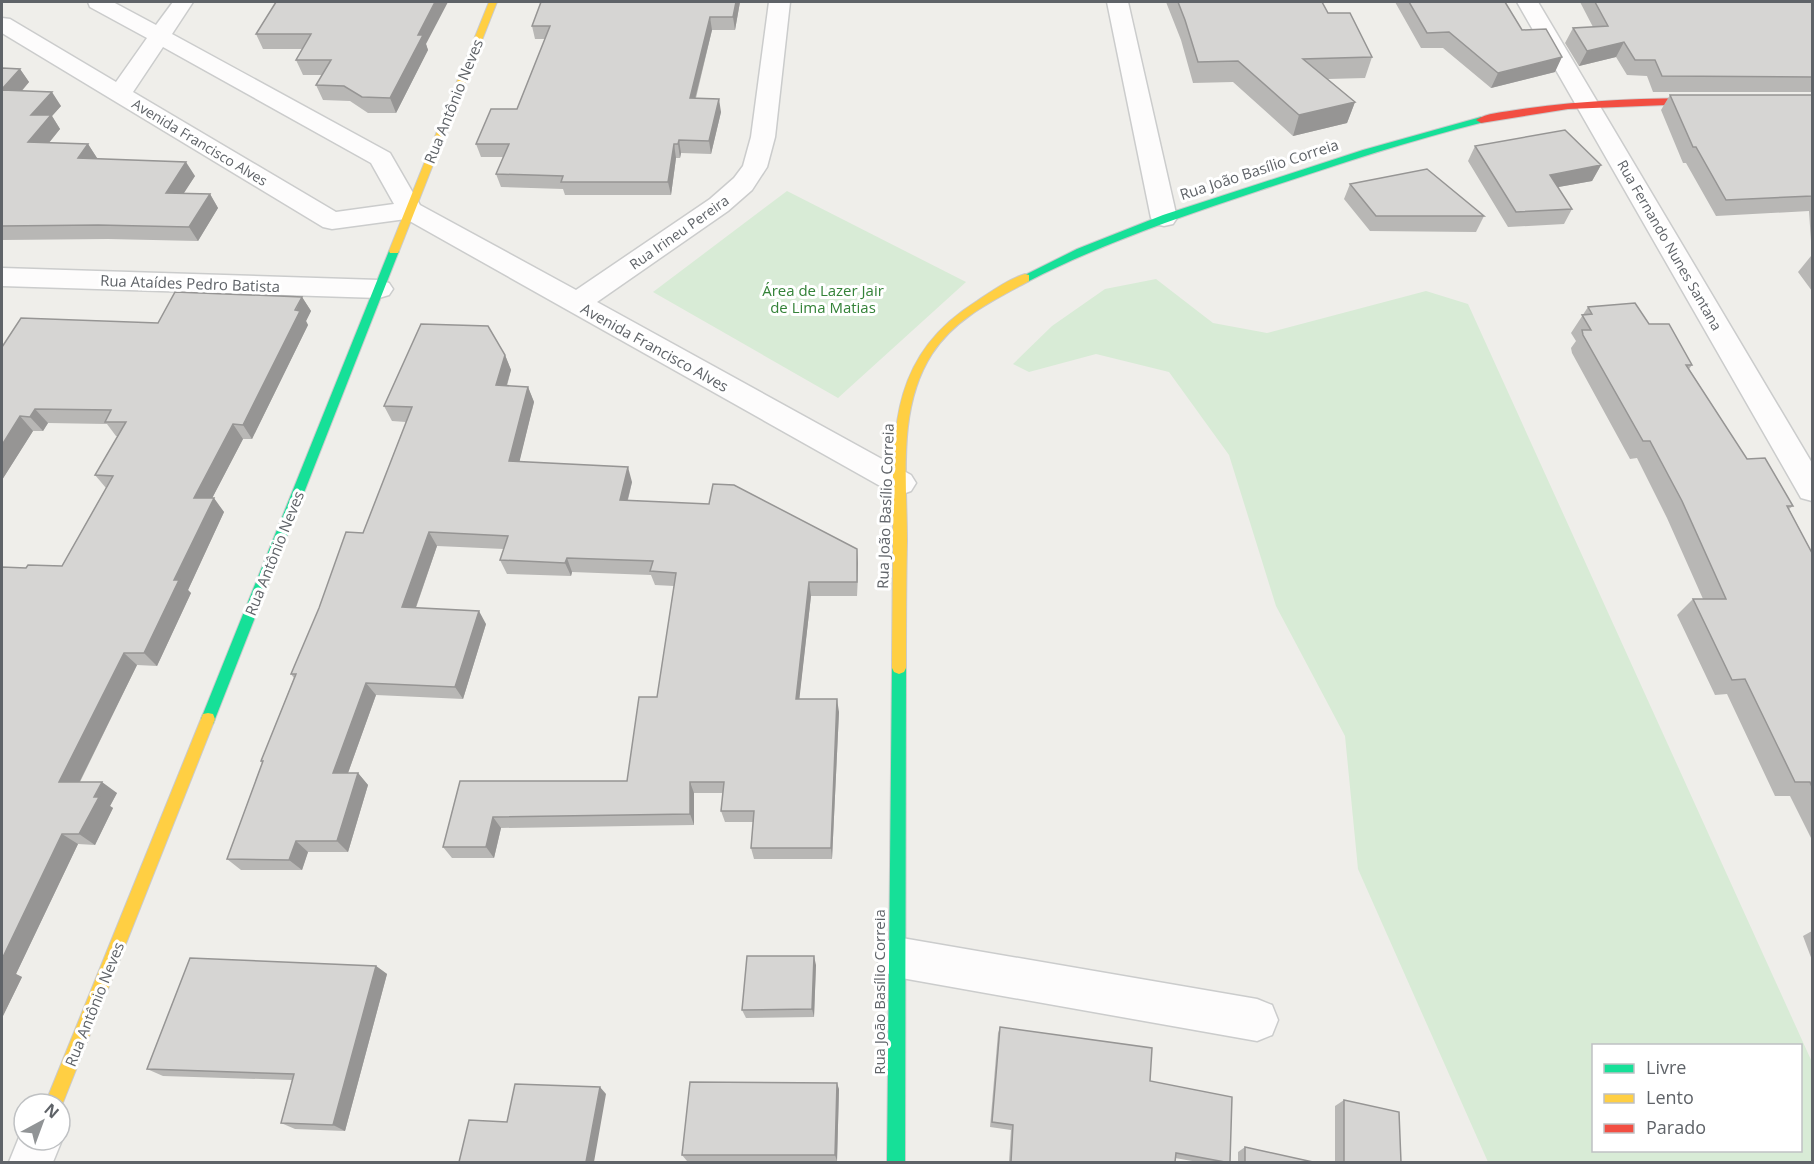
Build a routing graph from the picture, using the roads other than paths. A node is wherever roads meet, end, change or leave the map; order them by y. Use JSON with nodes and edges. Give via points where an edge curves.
{"nodes":[{"id":1,"x":98,"y":2,"type":"edge"},
{"id":2,"x":183,"y":2,"type":"edge"},
{"id":3,"x":493,"y":2,"type":"edge"},
{"id":4,"x":780,"y":2,"type":"edge"},
{"id":5,"x":1116,"y":2,"type":"edge"},
{"id":6,"x":1527,"y":2,"type":"edge"},
{"id":7,"x":2,"y":24,"type":"edge"},
{"id":8,"x":160,"y":36,"type":"junction"},
{"id":9,"x":120,"y":94,"type":"junction"},
{"id":10,"x":1585,"y":101,"type":"junction"},
{"id":11,"x":1729,"y":101,"type":"edge"},
{"id":12,"x":410,"y":210,"type":"junction"},
{"id":13,"x":1164,"y":218,"type":"junction"},
{"id":14,"x":2,"y":277,"type":"edge"},
{"id":15,"x":379,"y":289,"type":"junction"},
{"id":16,"x":577,"y":303,"type":"junction"},
{"id":17,"x":900,"y":483,"type":"junction"},
{"id":18,"x":1812,"y":489,"type":"edge"},
{"id":19,"x":896,"y":957,"type":"junction"},
{"id":20,"x":1257,"y":1020,"type":"dead end"},
{"id":21,"x":59,"y":1092,"type":"edge"},
{"id":22,"x":896,"y":1162,"type":"edge"}],
"edges":[{"from":1,"to":8,"type":"street"},
{"from":2,"to":8,"type":"street"},
{"from":3,"to":12,"type":"street","name":"Rua Antônio Neves"},
{"from":4,"to":16,"type":"street","name":"Rua Irineu Pereira","via":[[763,137],[755,166],[743,184],[719,205]]},
{"from":5,"to":13,"type":"street"},
{"from":6,"to":10,"type":"street","name":"Rua Fernando Nunes Santana"},
{"from":7,"to":9,"type":"street","name":"Avenida Francisco Alves"},
{"from":8,"to":9,"type":"street"},
{"from":8,"to":12,"type":"street","via":[[381,158]]},
{"from":9,"to":12,"type":"street","name":"Avenida Francisco Alves","via":[[332,221]]},
{"from":10,"to":11,"type":"street","name":"Rua João Basílio Correia"},
{"from":10,"to":13,"type":"street","name":"Rua João Basílio Correia","via":[[1377,147]]},
{"from":10,"to":18,"type":"street","name":"Rua Fernando Nunes Santana"},
{"from":12,"to":15,"type":"street","name":"Rua Antônio Neves"},
{"from":12,"to":16,"type":"street","name":"Avenida Francisco Alves"},
{"from":13,"to":17,"type":"street","name":"Rua João Basílio Correia","via":[[1038,270],[984,301],[940,336],[909,388]]},
{"from":14,"to":15,"type":"street","name":"Rua Ataídes Pedro Batista"},
{"from":15,"to":21,"type":"street","name":"Rua Antônio Neves"},
{"from":16,"to":17,"type":"street","name":"Avenida Francisco Alves"},
{"from":17,"to":19,"type":"street","name":"Rua João Basílio Correia"},
{"from":19,"to":20,"type":"street"},
{"from":19,"to":22,"type":"street","name":"Rua João Basílio Correia"}]}
